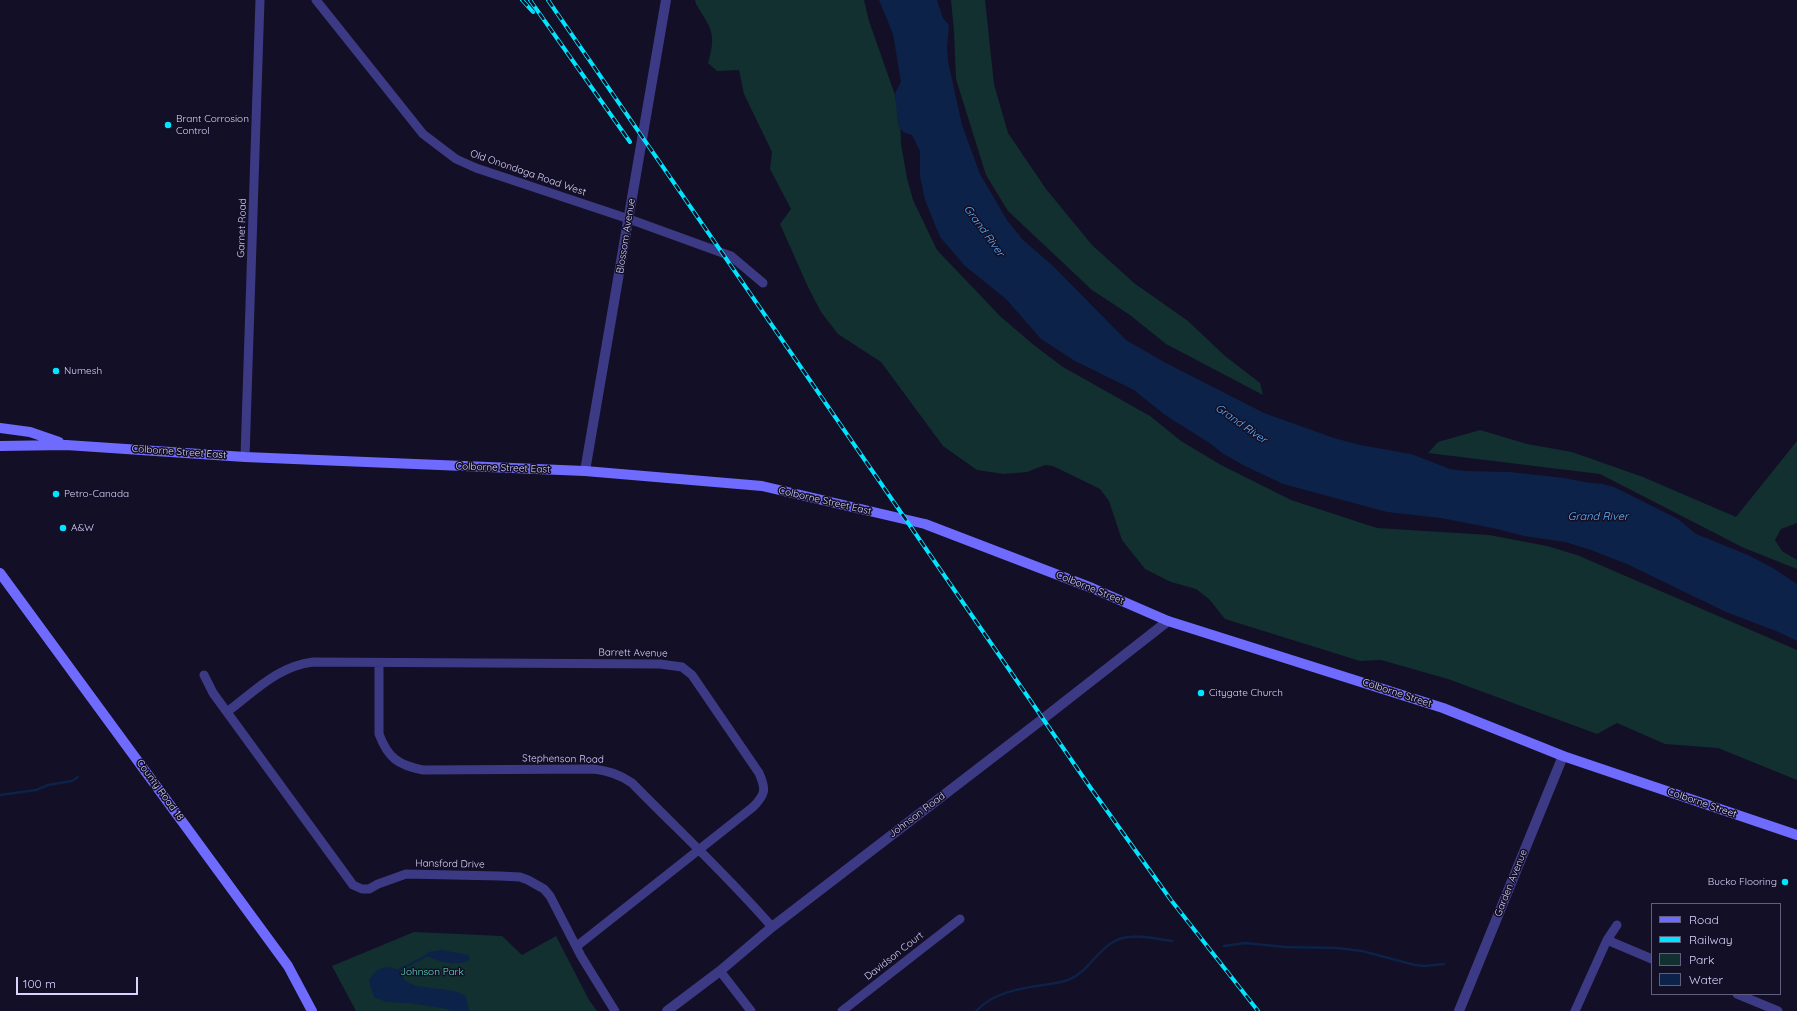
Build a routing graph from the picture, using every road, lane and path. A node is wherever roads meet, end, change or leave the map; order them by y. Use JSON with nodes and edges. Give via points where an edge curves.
{"nodes":[{"id":1,"x":260,"y":0,"type":"edge"},
{"id":2,"x":316,"y":0,"type":"edge"},
{"id":3,"x":666,"y":0,"type":"edge"},
{"id":4,"x":629,"y":219,"type":"junction"},
{"id":5,"x":763,"y":283,"type":"dead end"},
{"id":6,"x":0,"y":428,"type":"edge"},
{"id":7,"x":66,"y":445,"type":"junction"},
{"id":8,"x":0,"y":446,"type":"edge"},
{"id":9,"x":245,"y":457,"type":"junction"},
{"id":10,"x":585,"y":471,"type":"junction"},
{"id":11,"x":997,"y":551,"type":"joint"},
{"id":12,"x":0,"y":573,"type":"edge"},
{"id":13,"x":1168,"y":621,"type":"junction"},
{"id":14,"x":379,"y":662,"type":"junction"},
{"id":15,"x":204,"y":675,"type":"dead end"},
{"id":16,"x":227,"y":712,"type":"junction"},
{"id":17,"x":1563,"y":756,"type":"junction"},
{"id":18,"x":1797,"y":835,"type":"edge"},
{"id":19,"x":698,"y":851,"type":"junction"},
{"id":20,"x":960,"y":919,"type":"dead end"},
{"id":21,"x":1617,"y":925,"type":"dead end"},
{"id":22,"x":772,"y":927,"type":"junction"},
{"id":23,"x":1607,"y":940,"type":"junction"},
{"id":24,"x":577,"y":946,"type":"junction"},
{"id":25,"x":1651,"y":959,"type":"edge"},
{"id":26,"x":720,"y":971,"type":"junction"},
{"id":27,"x":1739,"y":995,"type":"edge"},
{"id":28,"x":1463,"y":1010,"type":"edge"},
{"id":29,"x":312,"y":1011,"type":"edge"},
{"id":30,"x":615,"y":1011,"type":"edge"},
{"id":31,"x":667,"y":1011,"type":"edge"},
{"id":32,"x":751,"y":1011,"type":"edge"},
{"id":33,"x":842,"y":1011,"type":"edge"},
{"id":34,"x":1575,"y":1011,"type":"edge"},
{"id":35,"x":1778,"y":1011,"type":"edge"}],
"edges":[{"from":1,"to":9,"type":"street","name":"Garnet Road"},
{"from":2,"to":4,"type":"street","name":"Old Onondaga Road West","via":[[423,134],[456,159]]},
{"from":3,"to":4,"type":"street","name":"Blossom Avenue"},
{"from":4,"to":5,"type":"street","name":"Old Onondaga Road West","via":[[731,256]]},
{"from":4,"to":10,"type":"street","name":"Blossom Avenue"},
{"from":6,"to":7,"type":"main road","via":[[30,432]]},
{"from":7,"to":8,"type":"main road","name":"Colborne Street East"},
{"from":7,"to":9,"type":"main road","name":"Colborne Street East"},
{"from":9,"to":10,"type":"main road","name":"Colborne Street East"},
{"from":10,"to":11,"type":"main road","name":"Colborne Street East","via":[[762,486],[925,524]]},
{"from":11,"to":13,"type":"main road","name":"Colborne Street"},
{"from":12,"to":29,"type":"main road","name":"County Road 18","via":[[288,966]]},
{"from":13,"to":17,"type":"main road","name":"Colborne Street","via":[[1443,708]]},
{"from":13,"to":22,"type":"street","name":"Johnson Road"},
{"from":14,"to":16,"type":"street","name":"Barrett Avenue","via":[[313,662],[291,667],[277,674]]},
{"from":14,"to":19,"type":"street","name":"Stephenson Road","via":[[379,734],[393,759],[406,766],[423,770],[593,769],[621,775],[632,783]]},
{"from":14,"to":19,"type":"street","name":"Barrett Avenue","via":[[660,664],[682,667],[696,681],[765,785],[761,800],[754,807]]},
{"from":15,"to":16,"type":"street","name":"Hansford Drive"},
{"from":16,"to":24,"type":"street","name":"Hansford Drive","via":[[353,885],[369,889],[406,874],[520,877],[537,884],[550,896]]},
{"from":17,"to":18,"type":"main road","name":"Colborne Street"},
{"from":17,"to":28,"type":"street","name":"Garden Avenue"},
{"from":19,"to":22,"type":"street","name":"Stephenson Road","via":[[736,886]]},
{"from":19,"to":24,"type":"street","name":"Barrett Avenue"},
{"from":20,"to":33,"type":"street","name":"Davidson Court"},
{"from":21,"to":23,"type":"street"},
{"from":22,"to":26,"type":"street","name":"Johnson Road"},
{"from":23,"to":25,"type":"street"},
{"from":23,"to":34,"type":"street"},
{"from":24,"to":30,"type":"street","name":"Hansford Drive"},
{"from":26,"to":31,"type":"street","name":"Johnson Road"},
{"from":26,"to":32,"type":"street"},
{"from":27,"to":35,"type":"street"}]}
